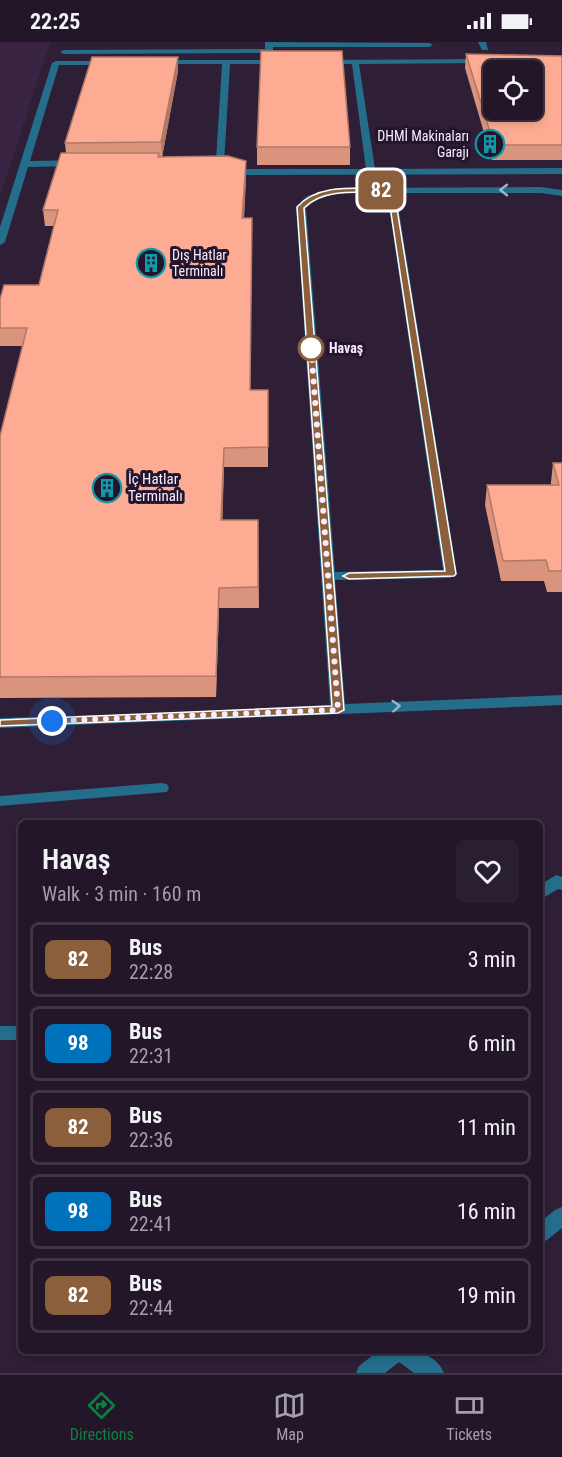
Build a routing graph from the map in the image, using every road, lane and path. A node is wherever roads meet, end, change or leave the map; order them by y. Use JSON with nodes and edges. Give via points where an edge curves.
{"nodes":[{"id":1,"x":269,"y":44,"type":"edge"},
{"id":2,"x":429,"y":45,"type":"dead end"},
{"id":3,"x":64,"y":52,"type":"dead end"},
{"id":4,"x":483,"y":61,"type":"edge"},
{"id":5,"x":226,"y":62,"type":"junction"},
{"id":6,"x":285,"y":62,"type":"edge"},
{"id":7,"x":320,"y":62,"type":"edge"},
{"id":8,"x":355,"y":62,"type":"junction"},
{"id":9,"x":124,"y":63,"type":"edge"},
{"id":10,"x":147,"y":63,"type":"edge"},
{"id":11,"x":94,"y":163,"type":"edge"},
{"id":12,"x":197,"y":163,"type":"edge"},
{"id":13,"x":220,"y":163,"type":"junction"},
{"id":14,"x":25,"y":164,"type":"junction"},
{"id":15,"x":562,"y":171,"type":"edge"},
{"id":16,"x":371,"y":172,"type":"junction"},
{"id":17,"x":391,"y":190,"type":"junction"},
{"id":18,"x":562,"y":193,"type":"edge"},
{"id":19,"x":0,"y":242,"type":"edge"},
{"id":20,"x":328,"y":576,"type":"junction"},
{"id":21,"x":562,"y":700,"type":"edge"},
{"id":22,"x":338,"y":710,"type":"junction"},
{"id":23,"x":0,"y":723,"type":"edge"},
{"id":24,"x":161,"y":788,"type":"dead end"},
{"id":25,"x":0,"y":801,"type":"edge"},
{"id":26,"x":562,"y":884,"type":"edge"},
{"id":27,"x":543,"y":892,"type":"edge"},
{"id":28,"x":0,"y":1033,"type":"edge"},
{"id":29,"x":18,"y":1033,"type":"edge"},
{"id":30,"x":562,"y":1216,"type":"edge"},
{"id":31,"x":543,"y":1232,"type":"edge"},
{"id":32,"x":391,"y":1354,"type":"edge"},
{"id":33,"x":406,"y":1354,"type":"edge"},
{"id":34,"x":367,"y":1373,"type":"edge"},
{"id":35,"x":432,"y":1373,"type":"edge"}],
"edges":[{"from":1,"to":2,"type":"lane"},
{"from":1,"to":3,"type":"lane","via":[[269,51]]},
{"from":4,"to":8,"type":"lane"},
{"from":5,"to":6,"type":"lane"},
{"from":5,"to":10,"type":"lane"},
{"from":5,"to":13,"type":"lane"},
{"from":7,"to":8,"type":"lane"},
{"from":8,"to":16,"type":"lane"},
{"from":9,"to":14,"type":"lane","via":[[56,63]]},
{"from":11,"to":14,"type":"lane"},
{"from":12,"to":13,"type":"lane"},
{"from":13,"to":16,"type":"lane","via":[[243,172]]},
{"from":14,"to":19,"type":"lane"},
{"from":15,"to":16,"type":"lane"},
{"from":18,"to":17,"type":"lane","one_way":true},
{"from":17,"to":20,"type":"lane","via":[[328,192],[310,198],[301,207]]},
{"from":17,"to":20,"type":"lane","via":[[450,574]]},
{"from":20,"to":22,"type":"lane"},
{"from":22,"to":21,"type":"lane","one_way":true},
{"from":22,"to":23,"type":"lane"},
{"from":24,"to":25,"type":"lane"},
{"from":26,"to":27,"type":"lane","via":[[556,881]]},
{"from":28,"to":29,"type":"lane"},
{"from":30,"to":31,"type":"lane"},
{"from":32,"to":34,"type":"lane"},
{"from":33,"to":35,"type":"lane"}]}
